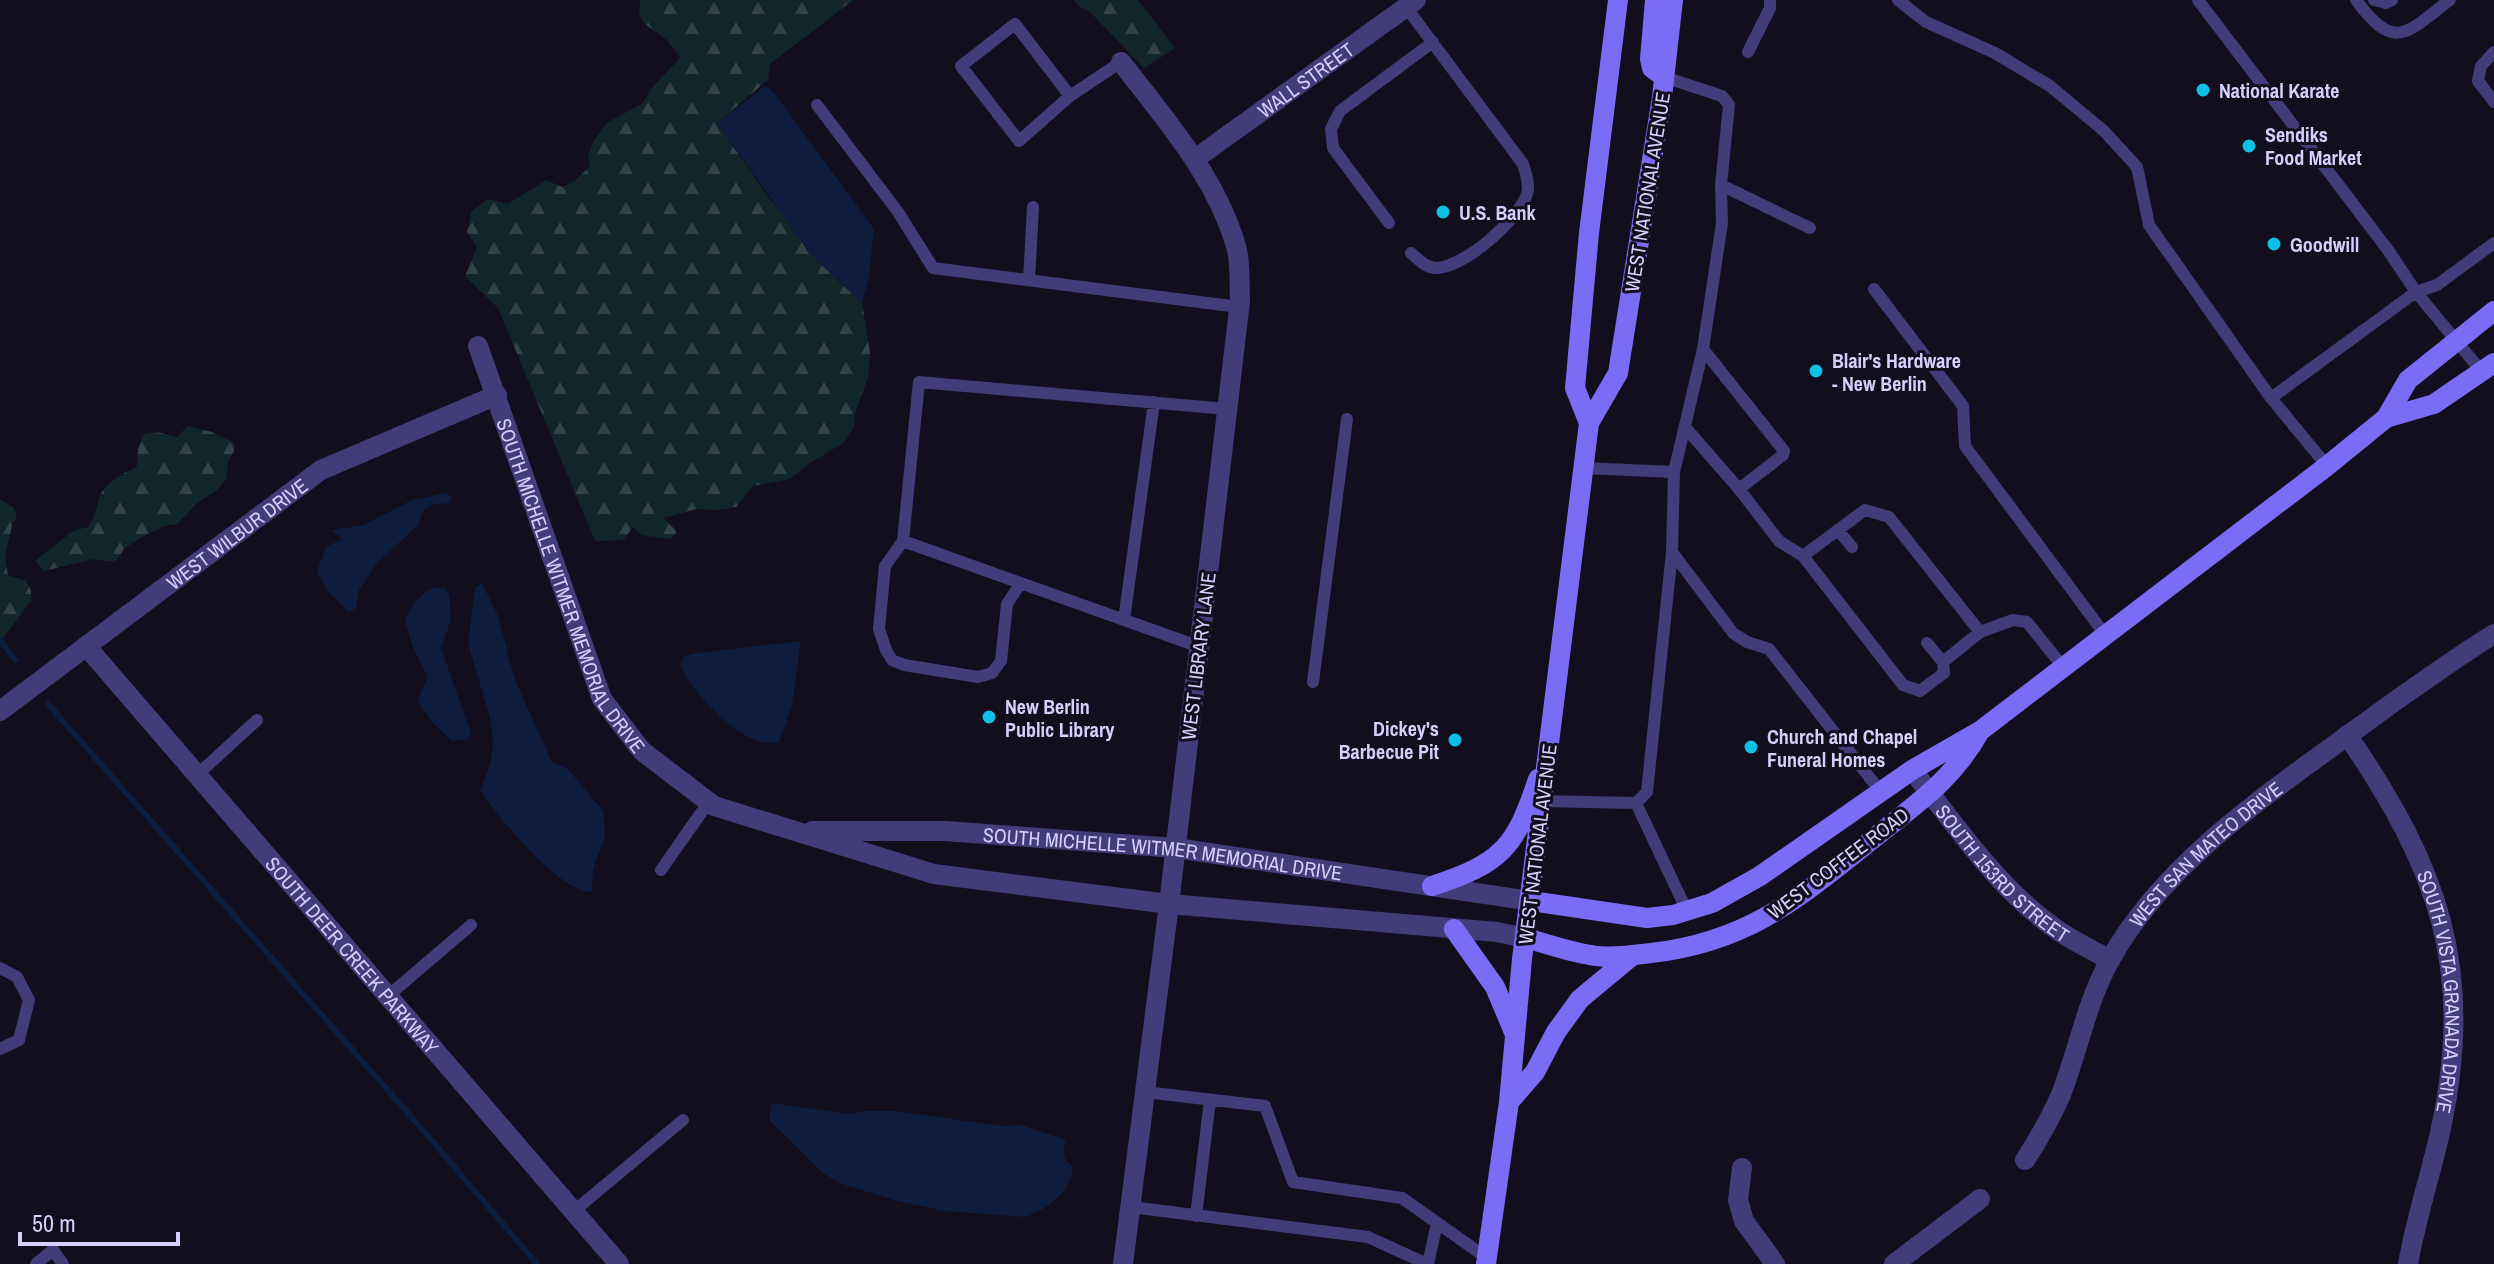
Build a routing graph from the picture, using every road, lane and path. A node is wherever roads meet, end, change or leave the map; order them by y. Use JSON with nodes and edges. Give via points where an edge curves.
{"nodes":[{"id":1,"x":1618,"y":0,"type":"edge"},
{"id":2,"x":1655,"y":0,"type":"edge"},
{"id":3,"x":1673,"y":0,"type":"edge"},
{"id":4,"x":1770,"y":0,"type":"edge"},
{"id":5,"x":1898,"y":0,"type":"edge"},
{"id":6,"x":2198,"y":0,"type":"edge"},
{"id":7,"x":2356,"y":0,"type":"edge"},
{"id":8,"x":2374,"y":0,"type":"edge"},
{"id":9,"x":2392,"y":0,"type":"edge"},
{"id":10,"x":2450,"y":0,"type":"edge"},
{"id":11,"x":1411,"y":3,"type":"edge"},
{"id":12,"x":1433,"y":42,"type":"junction"},
{"id":13,"x":1748,"y":52,"type":"dead end"},
{"id":14,"x":2494,"y":52,"type":"edge"},
{"id":15,"x":1127,"y":69,"type":"joint"},
{"id":16,"x":1664,"y":77,"type":"junction"},
{"id":17,"x":1070,"y":96,"type":"junction"},
{"id":18,"x":2494,"y":102,"type":"edge"},
{"id":19,"x":817,"y":105,"type":"dead end"},
{"id":20,"x":1195,"y":159,"type":"junction"},
{"id":21,"x":1721,"y":185,"type":"junction"},
{"id":22,"x":1033,"y":207,"type":"dead end"},
{"id":23,"x":1389,"y":223,"type":"dead end"},
{"id":24,"x":1810,"y":228,"type":"dead end"},
{"id":25,"x":2494,"y":243,"type":"edge"},
{"id":26,"x":1411,"y":253,"type":"dead end"},
{"id":27,"x":1029,"y":280,"type":"junction"},
{"id":28,"x":1874,"y":289,"type":"dead end"},
{"id":29,"x":2416,"y":292,"type":"junction"},
{"id":30,"x":1239,"y":307,"type":"junction"},
{"id":31,"x":2494,"y":311,"type":"edge"},
{"id":32,"x":2457,"y":342,"type":"junction"},
{"id":33,"x":478,"y":346,"type":"dead end"},
{"id":34,"x":1703,"y":349,"type":"junction"},
{"id":35,"x":2488,"y":367,"type":"edge"},
{"id":36,"x":497,"y":395,"type":"junction"},
{"id":37,"x":2271,"y":398,"type":"junction"},
{"id":38,"x":1154,"y":402,"type":"junction"},
{"id":39,"x":1227,"y":409,"type":"junction"},
{"id":40,"x":2386,"y":418,"type":"junction"},
{"id":41,"x":1347,"y":419,"type":"dead end"},
{"id":42,"x":1589,"y":423,"type":"junction"},
{"id":43,"x":1685,"y":427,"type":"junction"},
{"id":44,"x":2327,"y":466,"type":"junction"},
{"id":45,"x":1583,"y":468,"type":"junction"},
{"id":46,"x":1674,"y":472,"type":"junction"},
{"id":47,"x":1739,"y":489,"type":"junction"},
{"id":48,"x":1838,"y":530,"type":"junction"},
{"id":49,"x":903,"y":541,"type":"junction"},
{"id":50,"x":1852,"y":547,"type":"dead end"},
{"id":51,"x":1672,"y":552,"type":"junction"},
{"id":52,"x":1803,"y":556,"type":"junction"},
{"id":53,"x":1021,"y":583,"type":"junction"},
{"id":54,"x":1124,"y":620,"type":"junction"},
{"id":55,"x":1980,"y":632,"type":"junction"},
{"id":56,"x":2494,"y":634,"type":"edge"},
{"id":57,"x":2106,"y":636,"type":"junction"},
{"id":58,"x":1927,"y":643,"type":"dead end"},
{"id":59,"x":86,"y":646,"type":"junction"},
{"id":60,"x":1200,"y":647,"type":"junction"},
{"id":61,"x":1943,"y":662,"type":"junction"},
{"id":62,"x":2064,"y":668,"type":"junction"},
{"id":63,"x":1313,"y":682,"type":"dead end"},
{"id":64,"x":0,"y":711,"type":"edge"},
{"id":65,"x":257,"y":720,"type":"dead end"},
{"id":66,"x":1980,"y":731,"type":"junction"},
{"id":67,"x":2347,"y":735,"type":"junction"},
{"id":68,"x":1912,"y":770,"type":"junction"},
{"id":69,"x":197,"y":775,"type":"junction"},
{"id":70,"x":1881,"y":792,"type":"junction"},
{"id":71,"x":1931,"y":793,"type":"junction"},
{"id":72,"x":1537,"y":800,"type":"junction"},
{"id":73,"x":708,"y":803,"type":"junction"},
{"id":74,"x":1636,"y":803,"type":"junction"},
{"id":75,"x":792,"y":831,"type":"junction"},
{"id":76,"x":1176,"y":848,"type":"junction"},
{"id":77,"x":661,"y":870,"type":"dead end"},
{"id":78,"x":1432,"y":886,"type":"junction"},
{"id":79,"x":1531,"y":901,"type":"junction"},
{"id":80,"x":1169,"y":904,"type":"junction"},
{"id":81,"x":1687,"y":911,"type":"junction"},
{"id":82,"x":471,"y":925,"type":"dead end"},
{"id":83,"x":1454,"y":929,"type":"junction"},
{"id":84,"x":1525,"y":938,"type":"junction"},
{"id":85,"x":1633,"y":955,"type":"junction"},
{"id":86,"x":2110,"y":960,"type":"junction"},
{"id":87,"x":0,"y":968,"type":"edge"},
{"id":88,"x":388,"y":996,"type":"junction"},
{"id":89,"x":1515,"y":1035,"type":"junction"},
{"id":90,"x":0,"y":1049,"type":"edge"},
{"id":91,"x":1145,"y":1092,"type":"junction"},
{"id":92,"x":1210,"y":1100,"type":"junction"},
{"id":93,"x":1509,"y":1102,"type":"junction"},
{"id":94,"x":683,"y":1120,"type":"dead end"},
{"id":95,"x":2025,"y":1160,"type":"dead end"},
{"id":96,"x":1742,"y":1168,"type":"dead end"},
{"id":97,"x":1980,"y":1199,"type":"dead end"},
{"id":98,"x":1131,"y":1207,"type":"junction"},
{"id":99,"x":574,"y":1211,"type":"junction"},
{"id":100,"x":1196,"y":1216,"type":"junction"},
{"id":101,"x":1437,"y":1223,"type":"junction"},
{"id":102,"x":1486,"y":1261,"type":"edge"},
{"id":103,"x":36,"y":1264,"type":"edge"},
{"id":104,"x":63,"y":1264,"type":"edge"},
{"id":105,"x":619,"y":1264,"type":"edge"},
{"id":106,"x":1123,"y":1264,"type":"edge"},
{"id":107,"x":1428,"y":1264,"type":"edge"},
{"id":108,"x":1775,"y":1264,"type":"edge"},
{"id":109,"x":1894,"y":1264,"type":"edge"},
{"id":110,"x":2408,"y":1264,"type":"edge"}],
"edges":[{"from":1,"to":42,"type":"main road","name":"WEST NATIONAL AVENUE","via":[[1575,388]]},
{"from":2,"to":16,"type":"main road","via":[[1650,59]]},
{"from":3,"to":16,"type":"main road","name":"WEST NATIONAL AVENUE"},
{"from":4,"to":13,"type":"lane"},
{"from":5,"to":37,"type":"lane","via":[[1926,22],[1995,53],[2050,86],[2104,131],[2137,167],[2149,225]]},
{"from":6,"to":29,"type":"lane"},
{"from":7,"to":10,"type":"lane","via":[[2379,26],[2399,34]]},
{"from":8,"to":9,"type":"lane"},
{"from":11,"to":12,"type":"lane"},
{"from":11,"to":20,"type":"street","name":"WALL STREET"},
{"from":12,"to":23,"type":"lane","via":[[1340,111],[1331,129],[1333,148]]},
{"from":12,"to":26,"type":"lane","via":[[1513,150],[1527,176],[1528,192],[1496,235],[1466,256],[1439,268],[1426,266]]},
{"from":14,"to":18,"type":"lane","via":[[2481,66],[2478,81]]},
{"from":15,"to":17,"type":"lane"},
{"from":15,"to":20,"type":"street","name":"WEST LIBRARY LANE"},
{"from":16,"to":21,"type":"lane","via":[[1722,96],[1729,105]]},
{"from":16,"to":42,"type":"main road","name":"WEST NATIONAL AVENUE","via":[[1618,373]]},
{"from":17,"to":17,"type":"lane","via":[[1019,141],[961,66],[1015,24]]},
{"from":19,"to":27,"type":"lane","via":[[933,268]]},
{"from":20,"to":30,"type":"street","name":"WEST LIBRARY LANE","via":[[1237,248]]},
{"from":21,"to":24,"type":"lane"},
{"from":21,"to":34,"type":"lane","via":[[1722,223]]},
{"from":22,"to":27,"type":"lane"},
{"from":25,"to":29,"type":"lane","via":[[2437,285]]},
{"from":27,"to":30,"type":"lane"},
{"from":28,"to":57,"type":"lane","via":[[1963,406],[1965,446]]},
{"from":29,"to":32,"type":"lane"},
{"from":29,"to":37,"type":"lane"},
{"from":30,"to":39,"type":"street","name":"WEST LIBRARY LANE"},
{"from":31,"to":32,"type":"main road","name":"WEST COFFEE ROAD"},
{"from":32,"to":35,"type":"lane"},
{"from":32,"to":40,"type":"main road","name":"WEST COFFEE ROAD","via":[[2408,380]]},
{"from":33,"to":36,"type":"street","name":"SOUTH MICHELLE WITMER MEMORIAL DRIVE"},
{"from":34,"to":43,"type":"lane"},
{"from":34,"to":47,"type":"lane","via":[[1784,451]]},
{"from":35,"to":40,"type":"main road","name":"WEST COFFEE ROAD","via":[[2434,404]]},
{"from":36,"to":59,"type":"street","name":"WEST WILBUR DRIVE","via":[[321,470]]},
{"from":36,"to":73,"type":"street","name":"SOUTH MICHELLE WITMER MEMORIAL DRIVE","via":[[602,699],[642,751]]},
{"from":37,"to":44,"type":"lane"},
{"from":38,"to":39,"type":"lane"},
{"from":38,"to":49,"type":"lane","via":[[919,382]]},
{"from":38,"to":54,"type":"lane"},
{"from":39,"to":60,"type":"street","name":"WEST LIBRARY LANE"},
{"from":40,"to":44,"type":"main road","name":"WEST COFFEE ROAD"},
{"from":41,"to":63,"type":"lane"},
{"from":42,"to":45,"type":"main road","name":"WEST NATIONAL AVENUE"},
{"from":43,"to":46,"type":"lane"},
{"from":43,"to":47,"type":"lane"},
{"from":44,"to":57,"type":"main road","name":"WEST COFFEE ROAD"},
{"from":45,"to":46,"type":"lane"},
{"from":45,"to":72,"type":"main road","name":"WEST NATIONAL AVENUE","via":[[1551,741]]},
{"from":46,"to":51,"type":"lane"},
{"from":47,"to":52,"type":"lane","via":[[1779,541]]},
{"from":48,"to":50,"type":"lane"},
{"from":48,"to":52,"type":"lane"},
{"from":48,"to":55,"type":"lane","via":[[1865,510],[1889,517]]},
{"from":49,"to":53,"type":"lane"},
{"from":49,"to":53,"type":"lane","via":[[885,566],[879,629],[892,660],[904,665],[978,677],[992,673],[1001,661],[1007,604]]},
{"from":51,"to":70,"type":"lane","via":[[1733,633],[1769,649]]},
{"from":51,"to":74,"type":"lane","via":[[1647,792]]},
{"from":52,"to":61,"type":"lane","via":[[1903,685],[1920,691],[1944,673]]},
{"from":53,"to":54,"type":"lane"},
{"from":54,"to":60,"type":"lane"},
{"from":55,"to":61,"type":"lane"},
{"from":55,"to":62,"type":"lane","via":[[2013,620],[2027,622]]},
{"from":56,"to":67,"type":"street","name":"WEST SAN MATEO DRIVE"},
{"from":57,"to":62,"type":"main road","name":"WEST COFFEE ROAD"},
{"from":58,"to":61,"type":"lane"},
{"from":59,"to":64,"type":"street","name":"WEST WILBUR DRIVE"},
{"from":59,"to":69,"type":"street","name":"SOUTH DEER CREEK PARKWAY"},
{"from":60,"to":76,"type":"street","name":"WEST LIBRARY LANE"},
{"from":62,"to":66,"type":"main road","name":"WEST COFFEE ROAD"},
{"from":65,"to":69,"type":"lane"},
{"from":66,"to":68,"type":"main road","name":"WEST COFFEE ROAD"},
{"from":66,"to":71,"type":"main road","name":"WEST COFFEE ROAD","via":[[1954,771]]},
{"from":67,"to":86,"type":"street","name":"WEST SAN MATEO DRIVE","via":[[2205,846],[2144,910]]},
{"from":67,"to":110,"type":"street","name":"SOUTH VISTA GRANADA DRIVE","via":[[2393,806],[2428,876],[2449,957],[2453,1052],[2441,1130]]},
{"from":68,"to":70,"type":"main road","name":"WEST COFFEE ROAD"},
{"from":68,"to":71,"type":"street","name":"SOUTH 153RD STREET"},
{"from":69,"to":88,"type":"street","name":"SOUTH DEER CREEK PARKWAY"},
{"from":70,"to":81,"type":"main road","name":"WEST COFFEE ROAD","via":[[1737,891]]},
{"from":71,"to":85,"type":"main road","name":"WEST COFFEE ROAD","via":[[1765,919],[1713,942]]},
{"from":71,"to":86,"type":"street","name":"SOUTH 153RD STREET","via":[[2022,901]]},
{"from":72,"to":74,"type":"lane"},
{"from":72,"to":78,"type":"main road","via":[[1505,850],[1469,874]]},
{"from":72,"to":79,"type":"main road","name":"WEST NATIONAL AVENUE"},
{"from":73,"to":75,"type":"street","name":"SOUTH MICHELLE WITMER MEMORIAL DRIVE"},
{"from":73,"to":77,"type":"lane"},
{"from":74,"to":81,"type":"lane"},
{"from":75,"to":76,"type":"street","name":"SOUTH MICHELLE WITMER MEMORIAL DRIVE","via":[[945,831]]},
{"from":75,"to":80,"type":"street","name":"SOUTH MICHELLE WITMER MEMORIAL DRIVE","via":[[934,874]]},
{"from":76,"to":78,"type":"street","name":"SOUTH MICHELLE WITMER MEMORIAL DRIVE"},
{"from":76,"to":80,"type":"street","name":"WEST LIBRARY LANE"},
{"from":78,"to":79,"type":"street","name":"SOUTH MICHELLE WITMER MEMORIAL DRIVE"},
{"from":79,"to":81,"type":"main road","name":"WEST COFFEE ROAD","via":[[1647,918]]},
{"from":79,"to":84,"type":"main road","name":"WEST NATIONAL AVENUE"},
{"from":80,"to":83,"type":"street","name":"SOUTH MICHELLE WITMER MEMORIAL DRIVE"},
{"from":80,"to":91,"type":"street","name":"WEST LIBRARY LANE"},
{"from":82,"to":88,"type":"lane"},
{"from":83,"to":84,"type":"street","name":"SOUTH MICHELLE WITMER MEMORIAL DRIVE"},
{"from":83,"to":89,"type":"main road","via":[[1495,987]]},
{"from":84,"to":85,"type":"main road","name":"WEST COFFEE ROAD","via":[[1600,956]]},
{"from":84,"to":89,"type":"main road","name":"WEST NATIONAL AVENUE"},
{"from":85,"to":93,"type":"main road","via":[[1580,999],[1535,1072]]},
{"from":86,"to":95,"type":"street","name":"WEST SAN MATEO DRIVE","via":[[2060,1096]]},
{"from":87,"to":90,"type":"lane","via":[[17,977],[29,1000],[19,1040]]},
{"from":88,"to":99,"type":"street","name":"SOUTH DEER CREEK PARKWAY"},
{"from":89,"to":93,"type":"main road","name":"WEST NATIONAL AVENUE"},
{"from":91,"to":92,"type":"lane"},
{"from":91,"to":98,"type":"street","name":"WEST LIBRARY LANE"},
{"from":92,"to":100,"type":"lane"},
{"from":92,"to":101,"type":"lane","via":[[1265,1106],[1293,1182],[1402,1198]]},
{"from":93,"to":102,"type":"main road","name":"WEST NATIONAL AVENUE"},
{"from":94,"to":99,"type":"lane"},
{"from":96,"to":108,"type":"street","via":[[1738,1200],[1744,1221]]},
{"from":97,"to":109,"type":"street"},
{"from":98,"to":100,"type":"lane"},
{"from":98,"to":106,"type":"street","name":"WEST LIBRARY LANE"},
{"from":99,"to":105,"type":"street","name":"SOUTH DEER CREEK PARKWAY"},
{"from":100,"to":107,"type":"lane","via":[[1368,1237]]},
{"from":101,"to":102,"type":"lane"},
{"from":101,"to":107,"type":"lane"},
{"from":103,"to":104,"type":"lane","via":[[53,1250]]}]}
